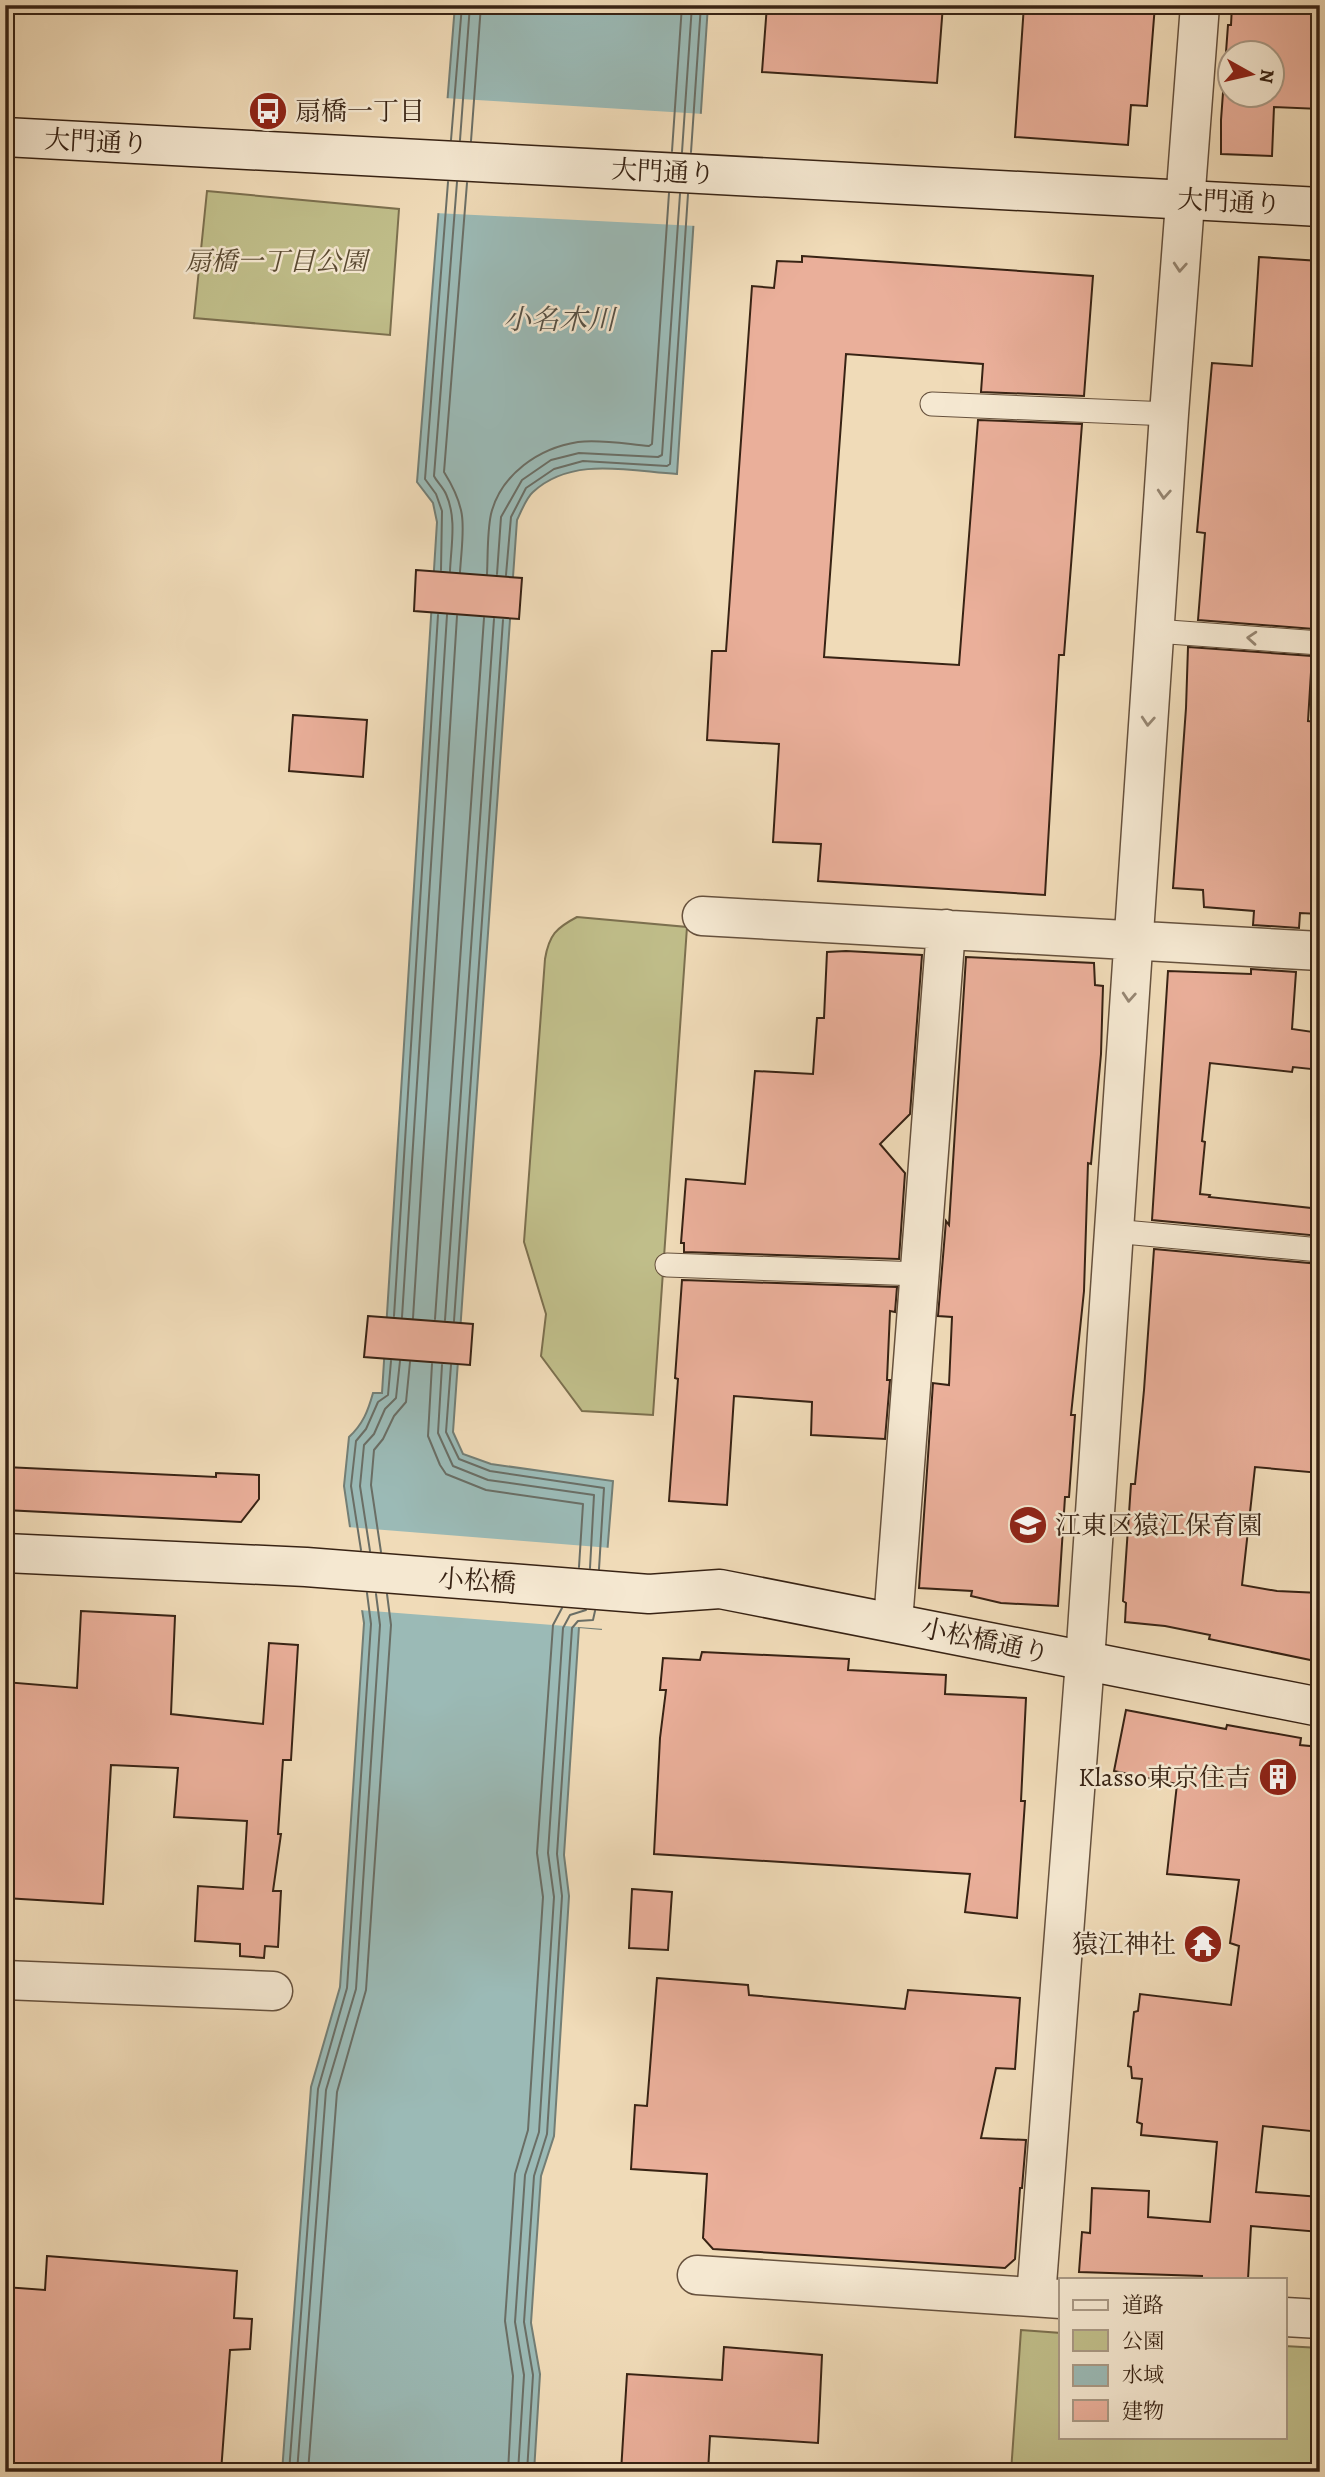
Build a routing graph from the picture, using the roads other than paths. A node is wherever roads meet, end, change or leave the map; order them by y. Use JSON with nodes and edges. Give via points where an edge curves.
{"nodes":[{"id":1,"x":1200,"y":5,"type":"edge"},
{"id":2,"x":5,"y":137,"type":"edge"},
{"id":3,"x":1185,"y":199,"type":"junction"},
{"id":4,"x":1320,"y":207,"type":"edge"},
{"id":5,"x":932,"y":404,"type":"dead end"},
{"id":6,"x":1169,"y":414,"type":"junction"},
{"id":7,"x":1155,"y":631,"type":"junction"},
{"id":8,"x":1320,"y":643,"type":"edge"},
{"id":9,"x":702,"y":916,"type":"dead end"},
{"id":10,"x":946,"y":929,"type":"junction"},
{"id":11,"x":1133,"y":939,"type":"junction"},
{"id":12,"x":1320,"y":951,"type":"edge"},
{"id":13,"x":1112,"y":1231,"type":"junction"},
{"id":14,"x":1320,"y":1250,"type":"edge"},
{"id":15,"x":667,"y":1265,"type":"dead end"},
{"id":16,"x":920,"y":1274,"type":"junction"},
{"id":17,"x":5,"y":1553,"type":"edge"},
{"id":18,"x":649,"y":1594,"type":"joint"},
{"id":19,"x":893,"y":1622,"type":"junction"},
{"id":20,"x":1085,"y":1661,"type":"junction"},
{"id":21,"x":1320,"y":1707,"type":"edge"},
{"id":22,"x":5,"y":1980,"type":"edge"},
{"id":23,"x":273,"y":1991,"type":"dead end"},
{"id":24,"x":697,"y":2275,"type":"dead end"},
{"id":25,"x":1048,"y":2298,"type":"edge"},
{"id":26,"x":1286,"y":2317,"type":"edge"},
{"id":27,"x":1320,"y":2319,"type":"edge"}],
"edges":[{"from":1,"to":3,"type":"street"},
{"from":2,"to":3,"type":"street","name":"大門通り"},
{"from":3,"to":4,"type":"street","name":"大門通り"},
{"from":3,"to":6,"type":"street","one_way":true},
{"from":5,"to":6,"type":"lane"},
{"from":6,"to":7,"type":"street","one_way":true},
{"from":8,"to":7,"type":"lane","one_way":true},
{"from":7,"to":11,"type":"street","one_way":true},
{"from":9,"to":10,"type":"street"},
{"from":10,"to":11,"type":"street"},
{"from":10,"to":16,"type":"street"},
{"from":11,"to":12,"type":"street"},
{"from":11,"to":13,"type":"street","one_way":true},
{"from":13,"to":14,"type":"lane"},
{"from":13,"to":20,"type":"street"},
{"from":15,"to":16,"type":"lane"},
{"from":16,"to":19,"type":"street"},
{"from":17,"to":18,"type":"street","name":"小松橋","via":[[306,1567]]},
{"from":18,"to":19,"type":"street","name":"小松橋通り","via":[[720,1589]]},
{"from":19,"to":20,"type":"street","name":"小松橋通り"},
{"from":20,"to":21,"type":"street","name":"小松橋通り"},
{"from":20,"to":25,"type":"street"},
{"from":22,"to":23,"type":"street"},
{"from":24,"to":25,"type":"street"},
{"from":26,"to":27,"type":"street"}]}
